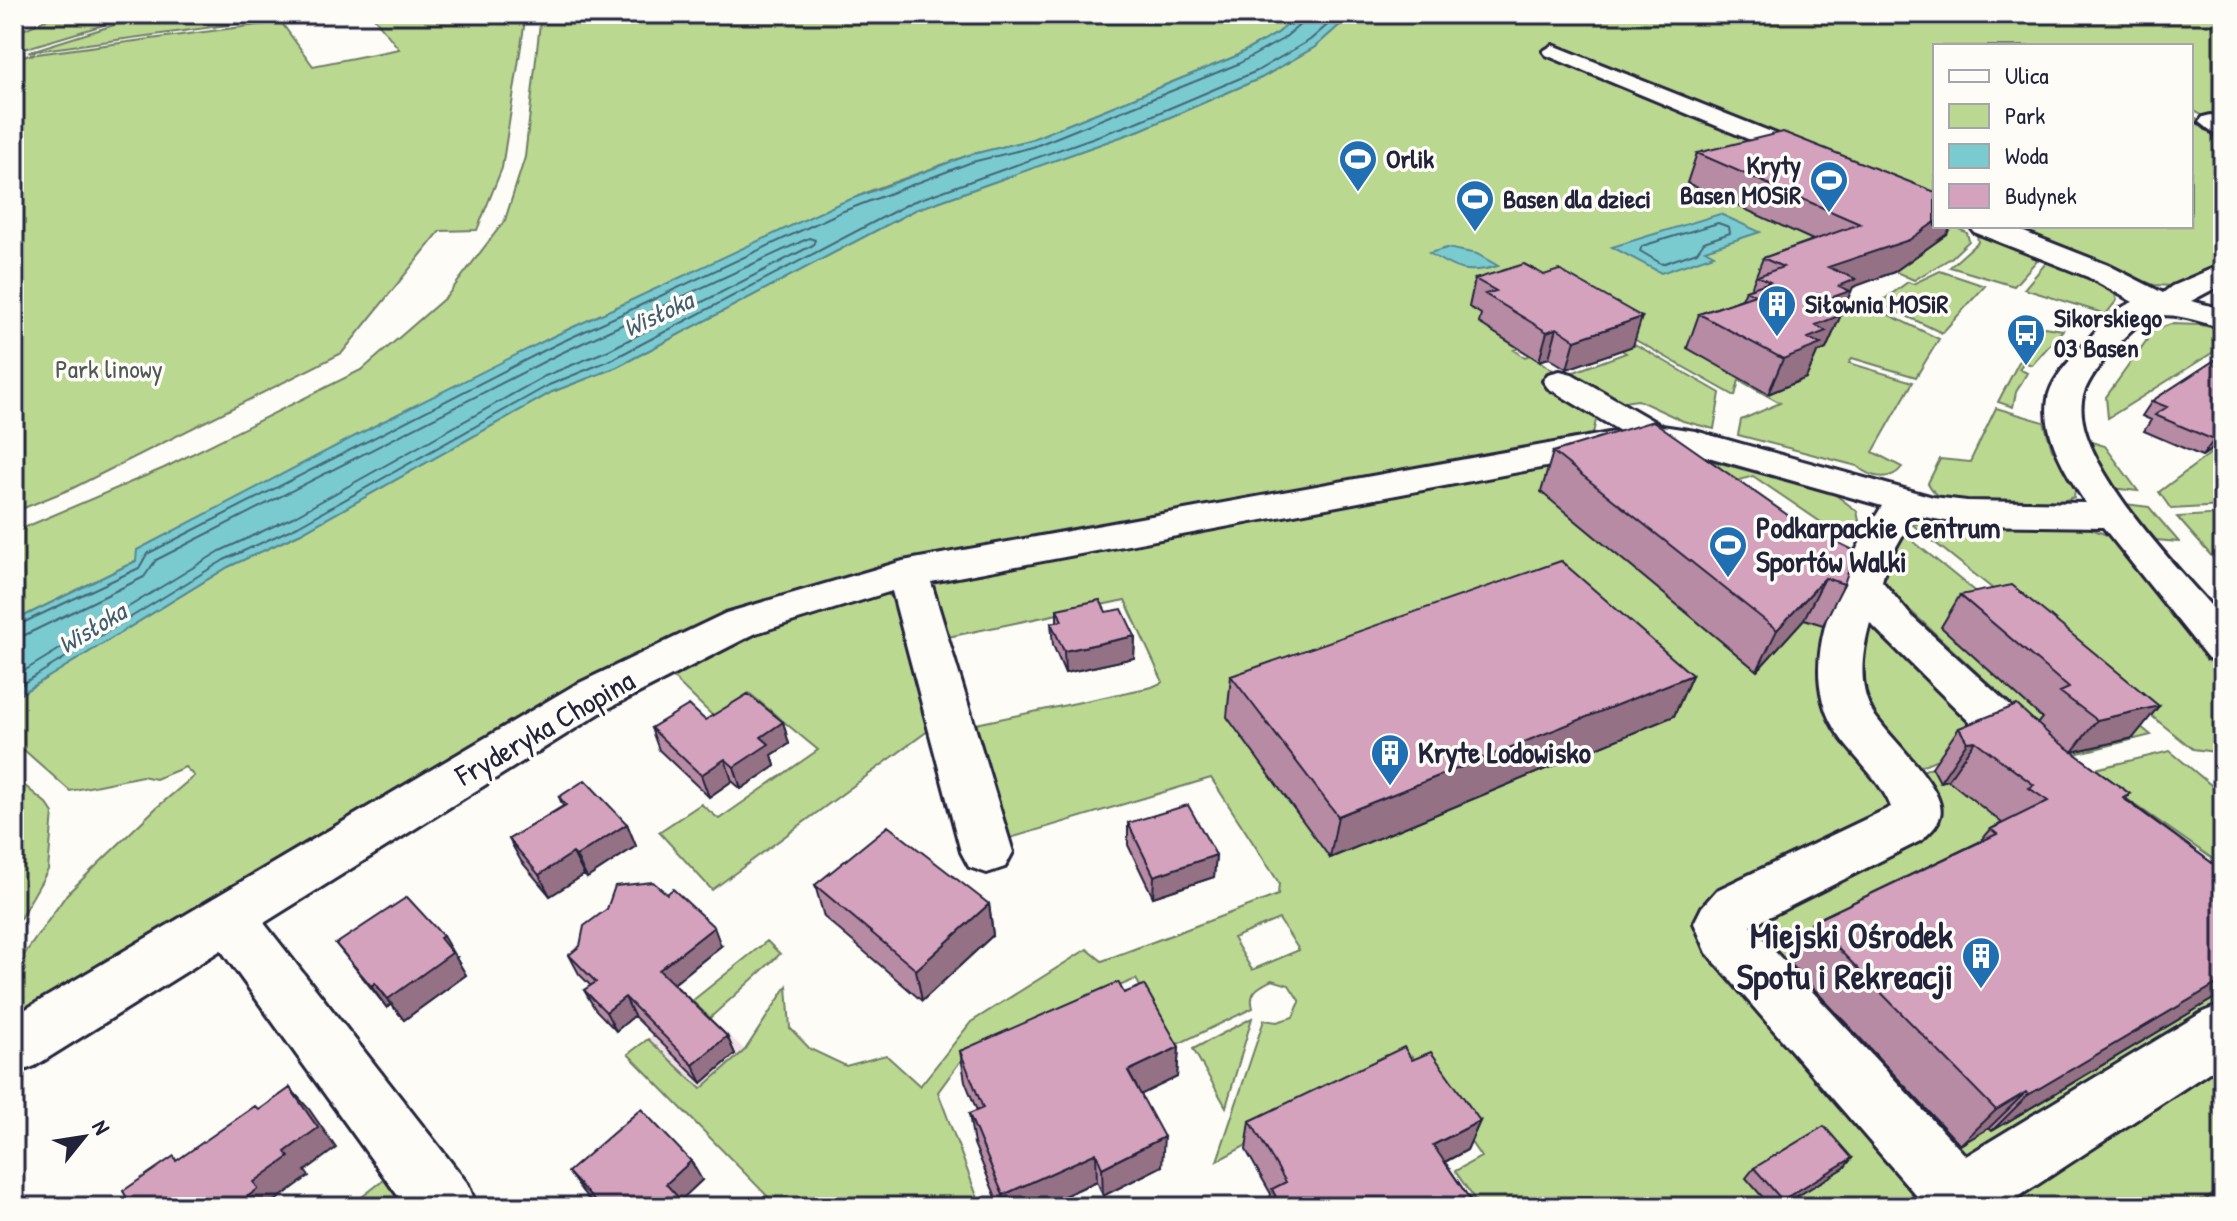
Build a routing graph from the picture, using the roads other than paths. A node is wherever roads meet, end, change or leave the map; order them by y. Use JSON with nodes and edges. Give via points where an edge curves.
{"nodes":[{"id":1,"x":1553,"y":51,"type":"dead end"},
{"id":2,"x":1841,"y":169,"type":"edge"},
{"id":3,"x":1989,"y":228,"type":"edge"},
{"id":4,"x":2223,"y":273,"type":"edge"},
{"id":5,"x":2166,"y":307,"type":"junction"},
{"id":6,"x":2223,"y":319,"type":"edge"},
{"id":7,"x":1560,"y":381,"type":"dead end"},
{"id":8,"x":1653,"y":436,"type":"junction"},
{"id":9,"x":1903,"y":502,"type":"junction"},
{"id":10,"x":2114,"y":515,"type":"junction"},
{"id":11,"x":908,"y":573,"type":"junction"},
{"id":12,"x":1860,"y":582,"type":"junction"},
{"id":13,"x":2223,"y":647,"type":"edge"},
{"id":14,"x":2069,"y":783,"type":"edge"},
{"id":15,"x":987,"y":852,"type":"dead end"},
{"id":16,"x":229,"y":918,"type":"junction"},
{"id":17,"x":2223,"y":1031,"type":"edge"},
{"id":18,"x":14,"y":1047,"type":"edge"},
{"id":19,"x":445,"y":1207,"type":"edge"}],
"edges":[{"from":1,"to":2,"type":"street"},
{"from":3,"to":5,"type":"street","via":[[2098,271]]},
{"from":4,"to":5,"type":"street","via":[[2183,292]]},
{"from":5,"to":6,"type":"street"},
{"from":5,"to":10,"type":"street","via":[[2133,313],[2086,365],[2065,399],[2068,434],[2078,462]]},
{"from":7,"to":8,"type":"street"},
{"from":8,"to":9,"type":"street","via":[[1682,439]]},
{"from":8,"to":11,"type":"street","name":"Fryderyka Chopina"},
{"from":9,"to":10,"type":"street","via":[[1967,513]]},
{"from":9,"to":12,"type":"street"},
{"from":10,"to":13,"type":"street"},
{"from":11,"to":15,"type":"street"},
{"from":11,"to":16,"type":"street","name":"Fryderyka Chopina","via":[[767,613],[668,658],[565,712]]},
{"from":12,"to":14,"type":"street","via":[[1902,633]]},
{"from":12,"to":17,"type":"street","via":[[1843,643],[1840,683],[1852,719],[1909,792],[1917,811],[1904,826],[1736,906],[1721,923],[1726,936],[1932,1167],[1961,1189],[1984,1183]]},
{"from":16,"to":18,"type":"street","name":"Fryderyka Chopina"},
{"from":16,"to":19,"type":"street"}]}
